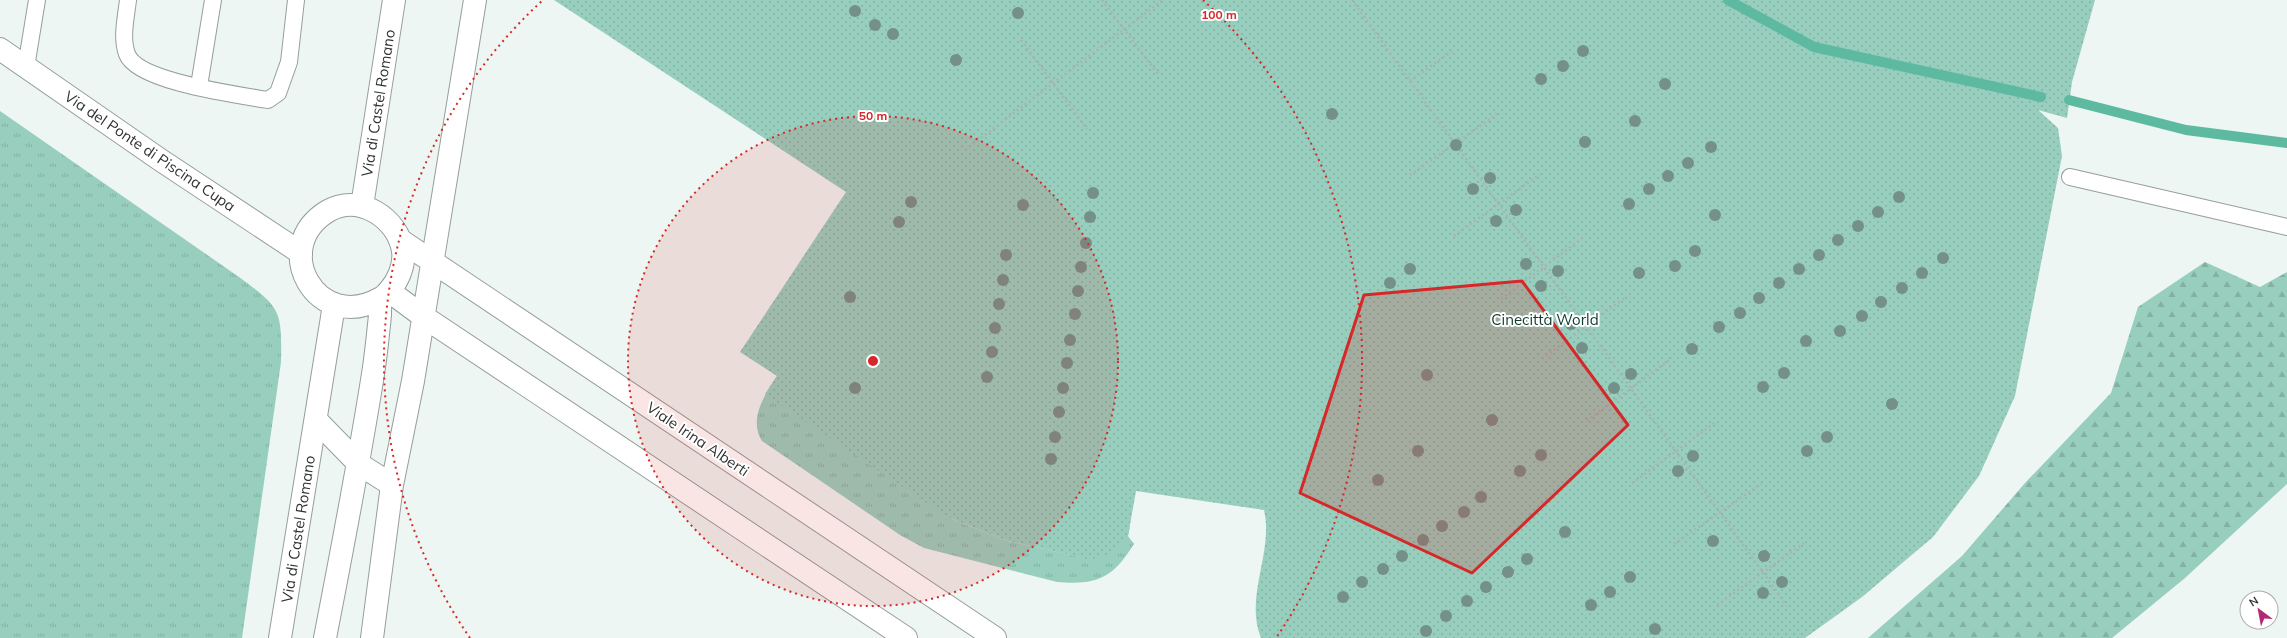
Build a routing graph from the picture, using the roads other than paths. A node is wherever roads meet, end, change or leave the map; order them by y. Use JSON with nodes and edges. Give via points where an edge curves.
{"nodes":[{"id":1,"x":37,"y":0,"type":"edge"},
{"id":2,"x":128,"y":0,"type":"edge"},
{"id":3,"x":212,"y":0,"type":"edge"},
{"id":4,"x":296,"y":0,"type":"edge"},
{"id":5,"x":394,"y":0,"type":"edge"},
{"id":6,"x":475,"y":0,"type":"edge"},
{"id":7,"x":0,"y":49,"type":"edge"},
{"id":8,"x":26,"y":67,"type":"junction"},
{"id":9,"x":199,"y":86,"type":"junction"},
{"id":10,"x":2070,"y":177,"type":"dead end"},
{"id":11,"x":362,"y":206,"type":"junction"},
{"id":12,"x":2287,"y":227,"type":"edge"},
{"id":13,"x":400,"y":240,"type":"junction"},
{"id":14,"x":301,"y":252,"type":"junction"},
{"id":15,"x":433,"y":262,"type":"junction"},
{"id":16,"x":385,"y":295,"type":"junction"},
{"id":17,"x":334,"y":305,"type":"junction"},
{"id":18,"x":424,"y":317,"type":"junction"},
{"id":19,"x":316,"y":420,"type":"junction"},
{"id":20,"x":359,"y":464,"type":"junction"},
{"id":21,"x":392,"y":485,"type":"junction"},
{"id":22,"x":280,"y":638,"type":"edge"},
{"id":23,"x":325,"y":638,"type":"edge"},
{"id":24,"x":372,"y":638,"type":"edge"},
{"id":25,"x":906,"y":638,"type":"edge"},
{"id":26,"x":995,"y":638,"type":"edge"}],
"edges":[{"from":1,"to":8,"type":"lane"},
{"from":2,"to":9,"type":"lane","via":[[124,31],[127,55],[143,71],[164,80]]},
{"from":3,"to":9,"type":"lane"},
{"from":4,"to":9,"type":"lane","via":[[289,62],[278,93],[268,100]]},
{"from":5,"to":11,"type":"street","name":"Via di Castel Romano"},
{"from":6,"to":15,"type":"street"},
{"from":7,"to":8,"type":"street","name":"Via del Ponte di Piscina Cupa"},
{"from":8,"to":14,"type":"street","name":"Via del Ponte di Piscina Cupa","via":[[162,161]]},
{"from":10,"to":12,"type":"lane"},
{"from":11,"to":13,"type":"street","via":[[379,213],[392,224]]},
{"from":11,"to":14,"type":"street","via":[[345,206],[328,211],[315,221],[305,236]]},
{"from":13,"to":15,"type":"street","name":"Viale Irina Alberti"},
{"from":13,"to":16,"type":"street","via":[[403,253],[402,267],[397,280]]},
{"from":14,"to":17,"type":"street","via":[[303,274],[308,284],[315,293]]},
{"from":15,"to":18,"type":"street"},
{"from":15,"to":26,"type":"street","name":"Viale Irina Alberti"},
{"from":16,"to":17,"type":"street","via":[[370,304],[358,307]]},
{"from":16,"to":18,"type":"street"},
{"from":16,"to":20,"type":"street"},
{"from":17,"to":19,"type":"street","name":"Via di Castel Romano"},
{"from":18,"to":21,"type":"street"},
{"from":18,"to":25,"type":"street"},
{"from":19,"to":20,"type":"street"},
{"from":19,"to":22,"type":"street","name":"Via di Castel Romano"},
{"from":20,"to":21,"type":"street"},
{"from":20,"to":23,"type":"street"},
{"from":21,"to":24,"type":"street"}]}
